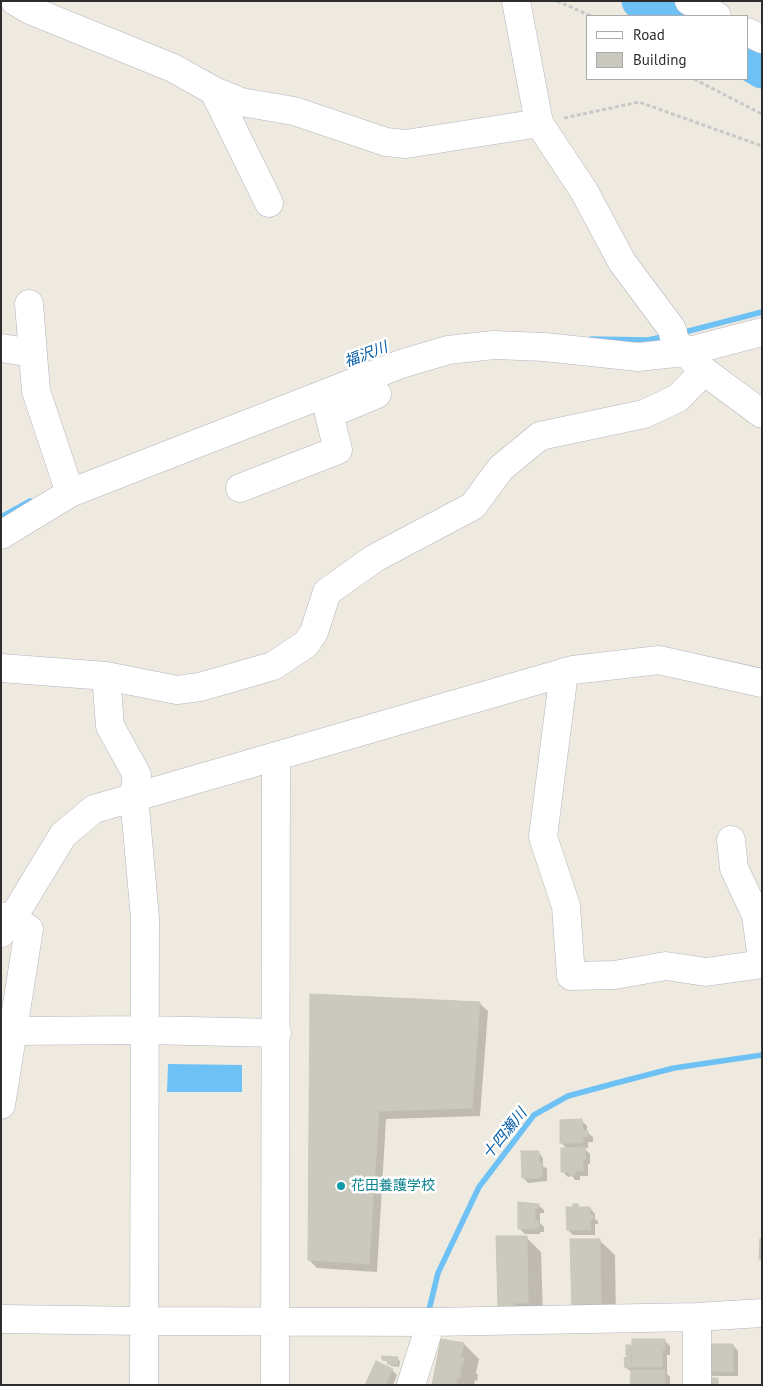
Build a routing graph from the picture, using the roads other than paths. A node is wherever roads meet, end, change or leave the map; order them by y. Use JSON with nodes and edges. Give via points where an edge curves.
{"nodes":[{"id":1,"x":15,"y":1,"type":"edge"},
{"id":2,"x":516,"y":1,"type":"edge"},
{"id":3,"x":689,"y":1,"type":"edge"},
{"id":4,"x":715,"y":15,"type":"edge"},
{"id":5,"x":748,"y":33,"type":"edge"},
{"id":6,"x":762,"y":40,"type":"edge"},
{"id":7,"x":214,"y":91,"type":"junction"},
{"id":8,"x":533,"y":124,"type":"junction"},
{"id":9,"x":269,"y":203,"type":"dead end"},
{"id":10,"x":29,"y":304,"type":"dead end"},
{"id":11,"x":762,"y":332,"type":"edge"},
{"id":12,"x":677,"y":341,"type":"junction"},
{"id":13,"x":1,"y":348,"type":"edge"},
{"id":14,"x":33,"y":353,"type":"junction"},
{"id":15,"x":387,"y":371,"type":"junction"},
{"id":16,"x":704,"y":371,"type":"junction"},
{"id":17,"x":762,"y":414,"type":"edge"},
{"id":18,"x":240,"y":488,"type":"dead end"},
{"id":19,"x":70,"y":493,"type":"junction"},
{"id":20,"x":1,"y":535,"type":"edge"},
{"id":21,"x":1,"y":668,"type":"edge"},
{"id":22,"x":564,"y":672,"type":"junction"},
{"id":23,"x":106,"y":676,"type":"junction"},
{"id":24,"x":762,"y":683,"type":"edge"},
{"id":25,"x":276,"y":756,"type":"junction"},
{"id":26,"x":134,"y":796,"type":"junction"},
{"id":27,"x":730,"y":840,"type":"dead end"},
{"id":28,"x":5,"y":923,"type":"edge"},
{"id":29,"x":762,"y":959,"type":"edge"},
{"id":30,"x":762,"y":964,"type":"edge"},
{"id":31,"x":145,"y":1030,"type":"junction"},
{"id":32,"x":12,"y":1031,"type":"junction"},
{"id":33,"x":277,"y":1033,"type":"junction"},
{"id":34,"x":1,"y":1105,"type":"edge"},
{"id":35,"x":762,"y":1313,"type":"edge"},
{"id":36,"x":697,"y":1317,"type":"junction"},
{"id":37,"x":1,"y":1319,"type":"edge"},
{"id":38,"x":144,"y":1321,"type":"junction"},
{"id":39,"x":275,"y":1322,"type":"junction"},
{"id":40,"x":431,"y":1322,"type":"junction"},
{"id":41,"x":144,"y":1385,"type":"edge"},
{"id":42,"x":275,"y":1385,"type":"edge"},
{"id":43,"x":411,"y":1385,"type":"edge"},
{"id":44,"x":697,"y":1385,"type":"edge"}],
"edges":[{"from":1,"to":7,"type":"street","via":[[173,68]]},
{"from":2,"to":8,"type":"street"},
{"from":3,"to":4,"type":"street"},
{"from":5,"to":6,"type":"street"},
{"from":7,"to":8,"type":"street","via":[[241,102],[294,111],[386,142],[406,144]]},
{"from":7,"to":9,"type":"street"},
{"from":8,"to":12,"type":"street","via":[[584,191],[622,262]]},
{"from":10,"to":14,"type":"street"},
{"from":11,"to":12,"type":"street"},
{"from":12,"to":15,"type":"street","via":[[638,357],[545,346],[494,345],[448,350]]},
{"from":12,"to":16,"type":"street"},
{"from":13,"to":14,"type":"street"},
{"from":14,"to":19,"type":"street","via":[[36,391]]},
{"from":15,"to":18,"type":"street","via":[[378,394],[329,414],[338,450]]},
{"from":15,"to":19,"type":"street"},
{"from":16,"to":17,"type":"street"},
{"from":16,"to":23,"type":"street","via":[[678,398],[644,414],[540,436],[501,468],[473,506],[375,558],[327,592],[314,632],[306,644],[273,666],[177,690]]},
{"from":19,"to":20,"type":"street"},
{"from":21,"to":23,"type":"street"},
{"from":22,"to":24,"type":"street","via":[[660,660]]},
{"from":22,"to":25,"type":"street"},
{"from":22,"to":30,"type":"street","via":[[543,837],[566,906],[571,976],[614,975],[666,966],[706,972]]},
{"from":23,"to":26,"type":"street","via":[[110,726],[137,775]]},
{"from":25,"to":26,"type":"street"},
{"from":25,"to":33,"type":"street"},
{"from":26,"to":28,"type":"street","via":[[94,809],[63,834]]},
{"from":26,"to":31,"type":"street","via":[[146,918]]},
{"from":27,"to":29,"type":"street","via":[[734,868],[756,915]]},
{"from":28,"to":32,"type":"street","via":[[29,929]]},
{"from":31,"to":32,"type":"street"},
{"from":31,"to":33,"type":"street"},
{"from":31,"to":38,"type":"street"},
{"from":32,"to":34,"type":"street"},
{"from":33,"to":39,"type":"street"},
{"from":35,"to":36,"type":"street"},
{"from":36,"to":40,"type":"street"},
{"from":36,"to":44,"type":"street"},
{"from":37,"to":38,"type":"street"},
{"from":38,"to":39,"type":"street"},
{"from":38,"to":41,"type":"street"},
{"from":39,"to":40,"type":"street"},
{"from":39,"to":42,"type":"street"},
{"from":40,"to":43,"type":"street"}]}
